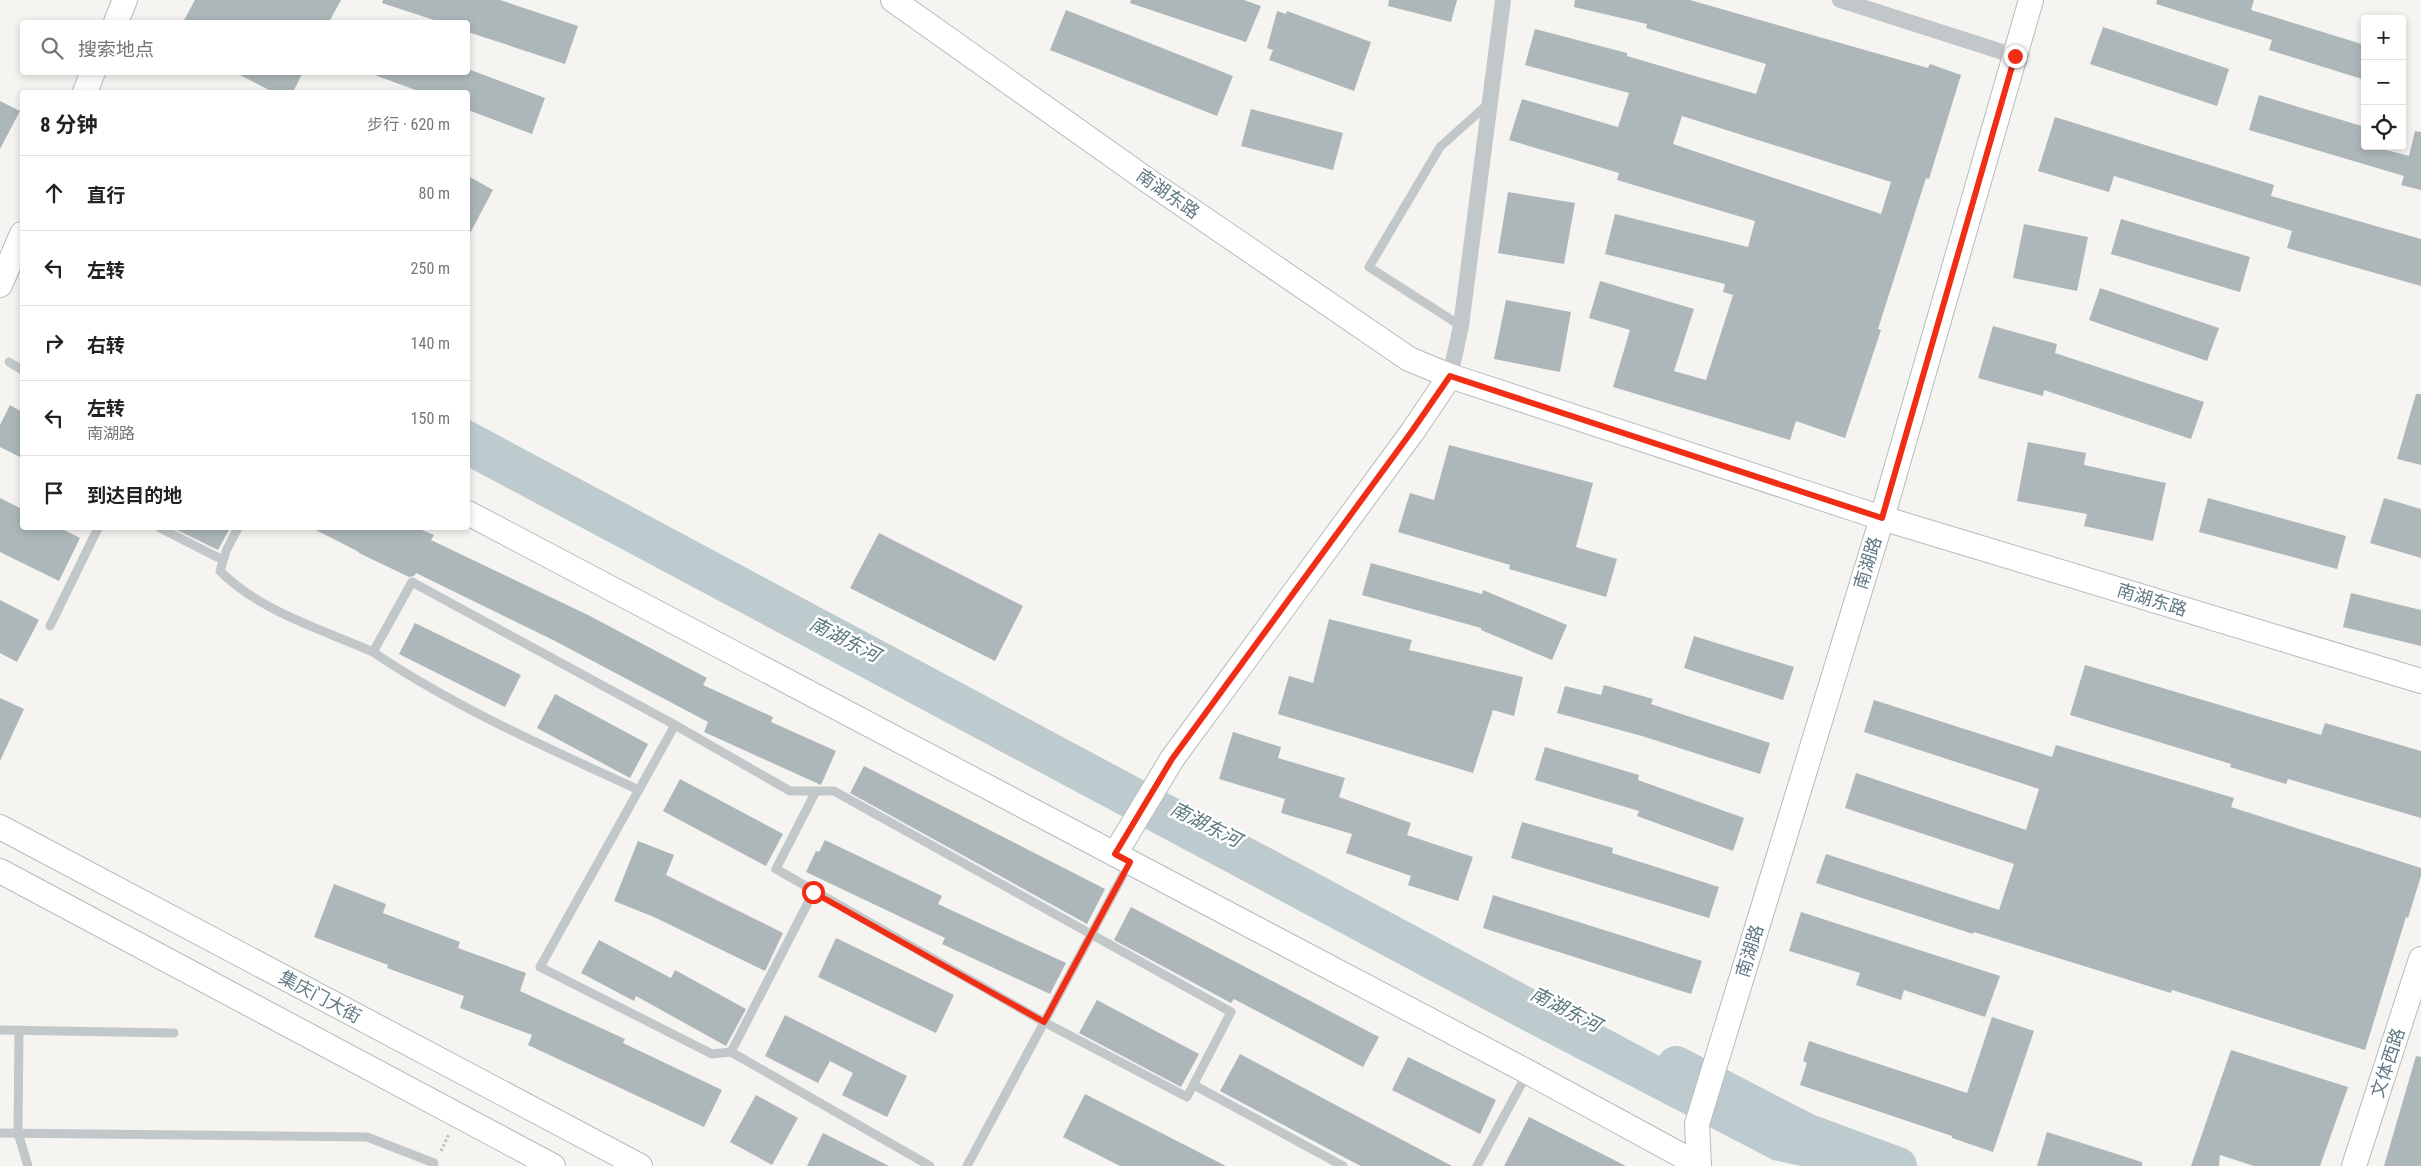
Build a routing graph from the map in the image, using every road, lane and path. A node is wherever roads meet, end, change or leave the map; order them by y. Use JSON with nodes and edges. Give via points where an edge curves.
{"nodes":[{"id":1,"x":126,"y":0,"type":"edge"},
{"id":2,"x":893,"y":0,"type":"edge"},
{"id":3,"x":1503,"y":0,"type":"edge"},
{"id":4,"x":1840,"y":0,"type":"edge"},
{"id":5,"x":2031,"y":0,"type":"edge"},
{"id":6,"x":117,"y":20,"type":"edge"},
{"id":7,"x":2015,"y":56,"type":"junction"},
{"id":8,"x":93,"y":75,"type":"edge"},
{"id":9,"x":86,"y":90,"type":"edge"},
{"id":10,"x":1489,"y":103,"type":"junction"},
{"id":11,"x":20,"y":245,"type":"edge"},
{"id":12,"x":16,"y":266,"type":"edge"},
{"id":13,"x":0,"y":285,"type":"edge"},
{"id":14,"x":1461,"y":326,"type":"junction"},
{"id":15,"x":9,"y":362,"type":"dead end"},
{"id":16,"x":20,"y":369,"type":"edge"},
{"id":17,"x":1450,"y":376,"type":"junction"},
{"id":18,"x":470,"y":514,"type":"edge"},
{"id":19,"x":1882,"y":518,"type":"junction"},
{"id":20,"x":97,"y":530,"type":"edge"},
{"id":21,"x":164,"y":530,"type":"edge"},
{"id":22,"x":237,"y":530,"type":"edge"},
{"id":23,"x":223,"y":560,"type":"junction"},
{"id":24,"x":50,"y":626,"type":"dead end"},
{"id":25,"x":373,"y":652,"type":"junction"},
{"id":26,"x":2421,"y":681,"type":"edge"},
{"id":27,"x":675,"y":725,"type":"junction"},
{"id":28,"x":639,"y":790,"type":"junction"},
{"id":29,"x":816,"y":792,"type":"junction"},
{"id":30,"x":0,"y":828,"type":"edge"},
{"id":31,"x":1122,"y":858,"type":"junction"},
{"id":32,"x":0,"y":871,"type":"edge"},
{"id":33,"x":813,"y":892,"type":"junction"},
{"id":34,"x":1091,"y":934,"type":"junction"},
{"id":35,"x":2421,"y":959,"type":"edge"},
{"id":36,"x":1044,"y":1022,"type":"junction"},
{"id":37,"x":0,"y":1030,"type":"edge"},
{"id":38,"x":19,"y":1030,"type":"junction"},
{"id":39,"x":174,"y":1033,"type":"dead end"},
{"id":40,"x":731,"y":1052,"type":"junction"},
{"id":41,"x":1528,"y":1072,"type":"junction"},
{"id":42,"x":1194,"y":1085,"type":"junction"},
{"id":43,"x":458,"y":1115,"type":"junction"},
{"id":44,"x":0,"y":1132,"type":"edge"},
{"id":45,"x":18,"y":1133,"type":"junction"},
{"id":46,"x":434,"y":1163,"type":"joint"},
{"id":47,"x":28,"y":1166,"type":"edge"},
{"id":48,"x":553,"y":1166,"type":"edge"},
{"id":49,"x":640,"y":1166,"type":"edge"},
{"id":50,"x":930,"y":1166,"type":"edge"},
{"id":51,"x":967,"y":1166,"type":"edge"},
{"id":52,"x":1343,"y":1166,"type":"edge"},
{"id":53,"x":1476,"y":1166,"type":"edge"},
{"id":54,"x":1700,"y":1166,"type":"edge"},
{"id":55,"x":2354,"y":1166,"type":"edge"}],
"edges":[{"from":1,"to":6,"type":"street"},
{"from":2,"to":17,"type":"street","name":"南湖东路","via":[[1147,180],[1409,359]]},
{"from":3,"to":10,"type":"street"},
{"from":4,"to":7,"type":"street"},
{"from":5,"to":7,"type":"street","name":"南湖路"},
{"from":7,"to":19,"type":"street","name":"南湖路"},
{"from":8,"to":9,"type":"street"},
{"from":10,"to":14,"type":"street"},
{"from":10,"to":14,"type":"lane","via":[[1440,147],[1369,267]]},
{"from":11,"to":12,"type":"street"},
{"from":12,"to":13,"type":"street"},
{"from":14,"to":17,"type":"street"},
{"from":15,"to":16,"type":"lane"},
{"from":17,"to":19,"type":"street","name":"南湖东路"},
{"from":17,"to":31,"type":"street","via":[[1172,759],[1141,813]]},
{"from":18,"to":31,"type":"street"},
{"from":19,"to":26,"type":"street","name":"南湖东路"},
{"from":19,"to":54,"type":"street","name":"南湖路","via":[[1697,1124]]},
{"from":20,"to":24,"type":"lane"},
{"from":21,"to":23,"type":"lane"},
{"from":22,"to":23,"type":"lane"},
{"from":23,"to":25,"type":"lane","via":[[220,571],[233,584],[270,607]]},
{"from":25,"to":27,"type":"lane","via":[[412,582]]},
{"from":25,"to":28,"type":"lane","via":[[482,717]]},
{"from":27,"to":28,"type":"lane"},
{"from":27,"to":29,"type":"lane","via":[[790,792]]},
{"from":28,"to":40,"type":"lane","via":[[540,967],[712,1054]]},
{"from":29,"to":33,"type":"lane","via":[[776,870]]},
{"from":29,"to":34,"type":"lane","via":[[834,792]]},
{"from":30,"to":49,"type":"street","name":"集庆门大街"},
{"from":31,"to":34,"type":"lane"},
{"from":31,"to":41,"type":"street"},
{"from":32,"to":43,"type":"street"},
{"from":33,"to":36,"type":"lane"},
{"from":33,"to":40,"type":"lane"},
{"from":34,"to":36,"type":"lane"},
{"from":34,"to":42,"type":"lane","via":[[1231,1012]]},
{"from":35,"to":55,"type":"street","name":"文体西路"},
{"from":36,"to":42,"type":"lane","via":[[1187,1098]]},
{"from":36,"to":51,"type":"lane"},
{"from":37,"to":38,"type":"lane"},
{"from":38,"to":39,"type":"lane"},
{"from":38,"to":45,"type":"lane"},
{"from":40,"to":50,"type":"lane"},
{"from":41,"to":53,"type":"lane"},
{"from":41,"to":54,"type":"street"},
{"from":42,"to":52,"type":"lane"},
{"from":43,"to":46,"type":"path"},
{"from":43,"to":48,"type":"street"},
{"from":44,"to":45,"type":"lane"},
{"from":45,"to":46,"type":"lane","via":[[367,1137]]},
{"from":45,"to":47,"type":"lane"}]}
